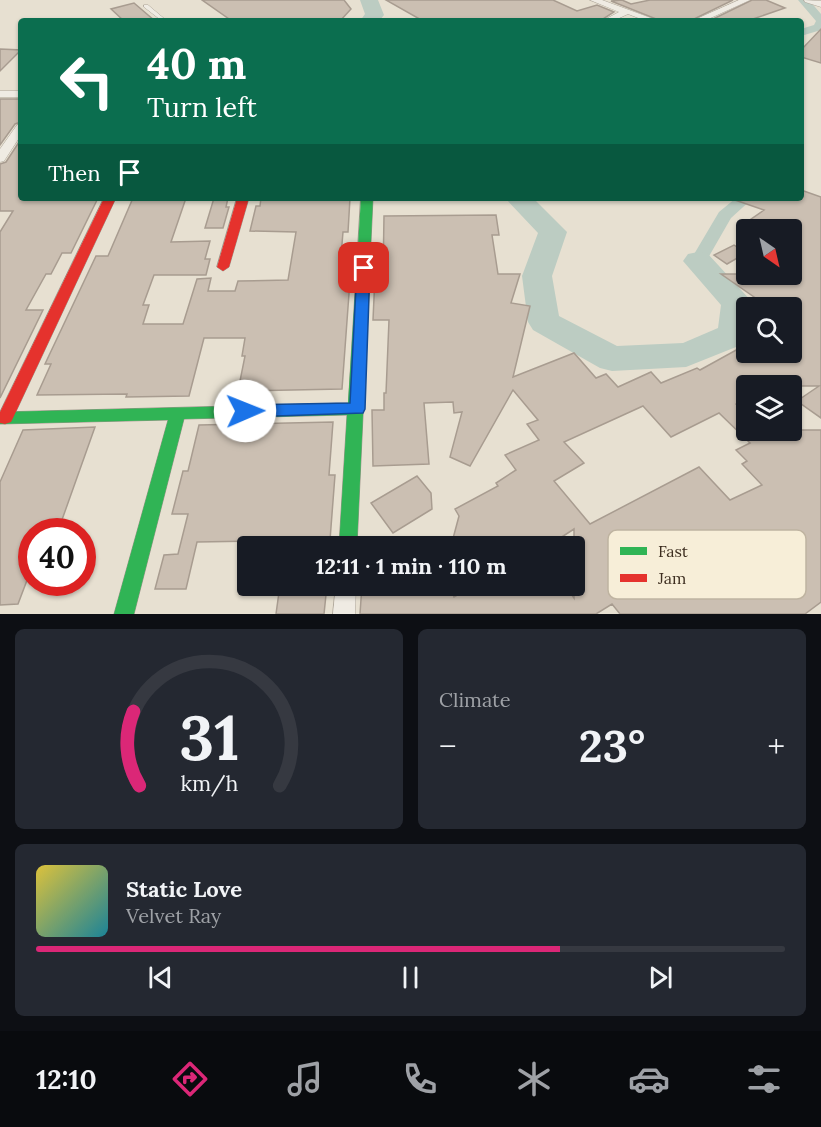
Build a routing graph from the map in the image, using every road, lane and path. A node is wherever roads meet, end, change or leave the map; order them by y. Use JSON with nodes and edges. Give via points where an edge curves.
{"nodes":[{"id":1,"x":594,"y":0,"type":"edge"},
{"id":2,"x":746,"y":0,"type":"edge"},
{"id":3,"x":808,"y":0,"type":"edge"},
{"id":4,"x":821,"y":4,"type":"edge"},
{"id":5,"x":146,"y":6,"type":"dead end"},
{"id":6,"x":628,"y":11,"type":"junction"},
{"id":7,"x":161,"y":18,"type":"edge"},
{"id":8,"x":613,"y":18,"type":"edge"},
{"id":9,"x":647,"y":18,"type":"edge"},
{"id":10,"x":703,"y":18,"type":"edge"},
{"id":11,"x":0,"y":94,"type":"edge"},
{"id":12,"x":18,"y":94,"type":"edge"},
{"id":13,"x":18,"y":131,"type":"edge"},
{"id":14,"x":0,"y":158,"type":"edge"},
{"id":15,"x":109,"y":201,"type":"edge"},
{"id":16,"x":242,"y":201,"type":"edge"},
{"id":17,"x":367,"y":201,"type":"edge"},
{"id":18,"x":223,"y":267,"type":"dead end"},
{"id":19,"x":357,"y":409,"type":"junction"},
{"id":20,"x":178,"y":413,"type":"junction"},
{"id":21,"x":2,"y":418,"type":"edge"},
{"id":22,"x":349,"y":536,"type":"edge"},
{"id":23,"x":345,"y":596,"type":"edge"},
{"id":24,"x":124,"y":614,"type":"edge"},
{"id":25,"x":344,"y":614,"type":"edge"}],
"edges":[{"from":1,"to":6,"type":"street"},
{"from":2,"to":10,"type":"street"},
{"from":3,"to":4,"type":"street"},
{"from":5,"to":7,"type":"lane"},
{"from":6,"to":8,"type":"street"},
{"from":6,"to":9,"type":"street"},
{"from":11,"to":12,"type":"street"},
{"from":13,"to":14,"type":"street"},
{"from":15,"to":21,"type":"street"},
{"from":16,"to":18,"type":"street"},
{"from":17,"to":19,"type":"street"},
{"from":19,"to":20,"type":"street"},
{"from":19,"to":22,"type":"street"},
{"from":20,"to":21,"type":"street"},
{"from":20,"to":24,"type":"street"},
{"from":23,"to":25,"type":"street"}]}
